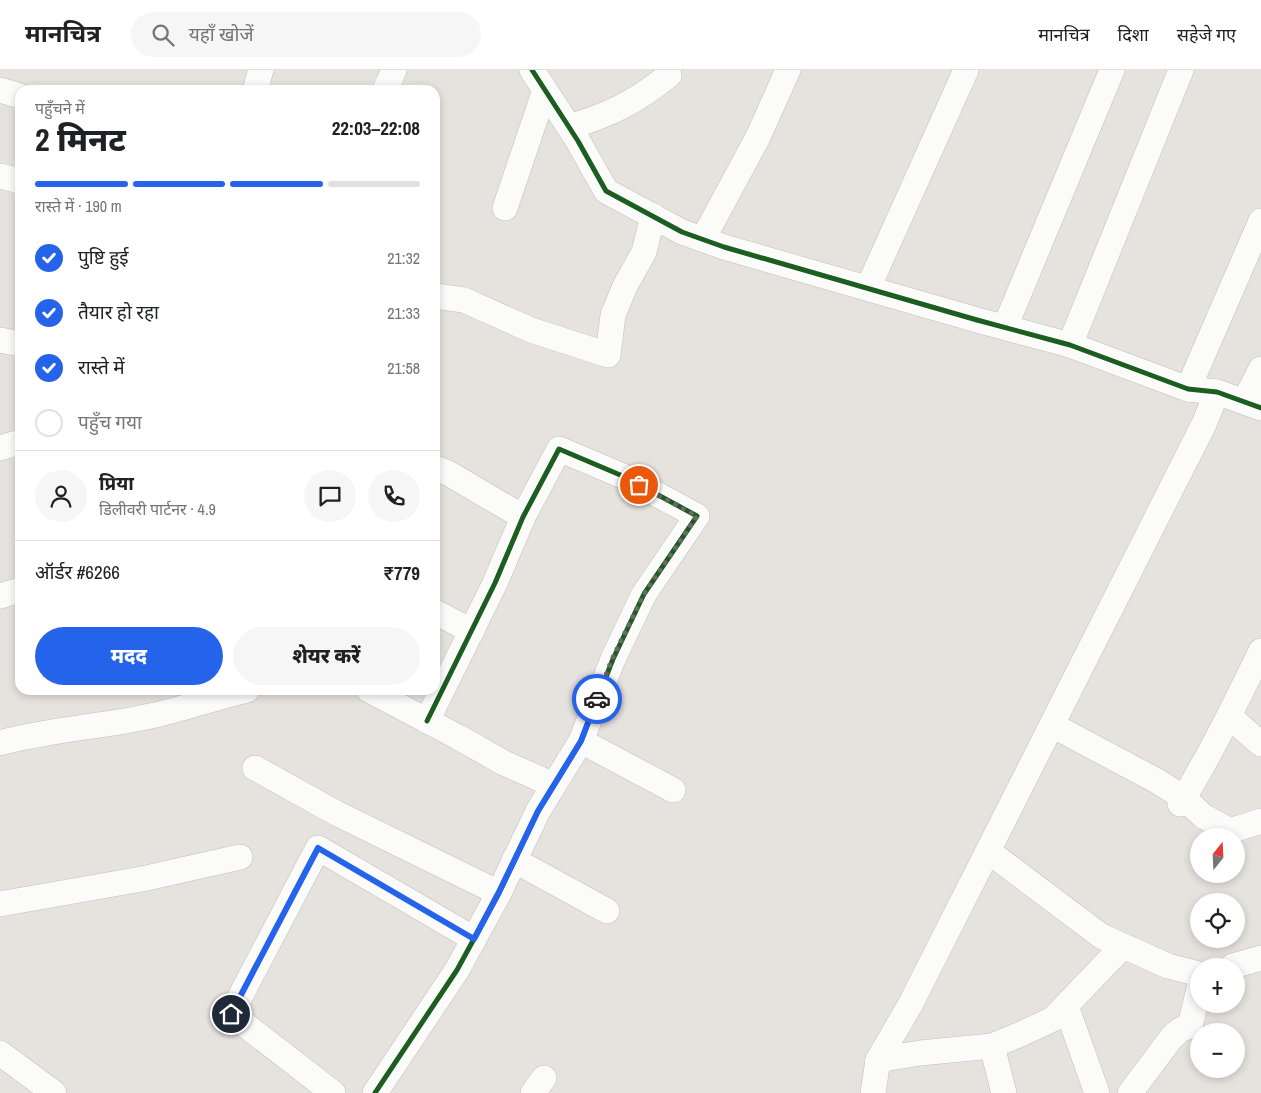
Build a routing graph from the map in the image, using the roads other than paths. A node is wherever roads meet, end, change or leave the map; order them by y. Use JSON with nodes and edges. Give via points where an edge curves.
{"nodes":[{"id":1,"x":261,"y":70,"type":"edge"},
{"id":2,"x":394,"y":70,"type":"edge"},
{"id":3,"x":788,"y":70,"type":"edge"},
{"id":4,"x":966,"y":70,"type":"edge"},
{"id":5,"x":1112,"y":70,"type":"edge"},
{"id":6,"x":1181,"y":70,"type":"edge"},
{"id":7,"x":669,"y":75,"type":"dead end"},
{"id":8,"x":538,"y":80,"type":"edge"},
{"id":9,"x":256,"y":85,"type":"edge"},
{"id":10,"x":386,"y":85,"type":"edge"},
{"id":11,"x":0,"y":90,"type":"edge"},
{"id":12,"x":15,"y":94,"type":"edge"},
{"id":13,"x":569,"y":127,"type":"junction"},
{"id":14,"x":0,"y":176,"type":"edge"},
{"id":15,"x":15,"y":180,"type":"edge"},
{"id":16,"x":505,"y":208,"type":"dead end"},
{"id":17,"x":653,"y":216,"type":"junction"},
{"id":18,"x":1261,"y":221,"type":"edge"},
{"id":19,"x":702,"y":239,"type":"junction"},
{"id":20,"x":868,"y":288,"type":"junction"},
{"id":21,"x":440,"y":297,"type":"edge"},
{"id":22,"x":1005,"y":327,"type":"junction"},
{"id":23,"x":0,"y":340,"type":"edge"},
{"id":24,"x":15,"y":343,"type":"edge"},
{"id":25,"x":1070,"y":345,"type":"junction"},
{"id":26,"x":1261,"y":369,"type":"edge"},
{"id":27,"x":1188,"y":389,"type":"junction"},
{"id":28,"x":1217,"y":392,"type":"junction"},
{"id":29,"x":1253,"y":405,"type":"edge"},
{"id":30,"x":15,"y":444,"type":"edge"},
{"id":31,"x":0,"y":448,"type":"edge"},
{"id":32,"x":440,"y":470,"type":"edge"},
{"id":33,"x":523,"y":517,"type":"junction"},
{"id":34,"x":15,"y":592,"type":"edge"},
{"id":35,"x":0,"y":596,"type":"edge"},
{"id":36,"x":440,"y":615,"type":"edge"},
{"id":37,"x":472,"y":631,"type":"junction"},
{"id":38,"x":1261,"y":651,"type":"edge"},
{"id":39,"x":224,"y":695,"type":"edge"},
{"id":40,"x":378,"y":695,"type":"edge"},
{"id":41,"x":1230,"y":717,"type":"junction"},
{"id":42,"x":428,"y":721,"type":"junction"},
{"id":43,"x":1052,"y":725,"type":"junction"},
{"id":44,"x":581,"y":741,"type":"junction"},
{"id":45,"x":0,"y":743,"type":"edge"},
{"id":46,"x":1261,"y":744,"type":"edge"},
{"id":47,"x":255,"y":768,"type":"dead end"},
{"id":48,"x":554,"y":785,"type":"junction"},
{"id":49,"x":673,"y":790,"type":"dead end"},
{"id":50,"x":1182,"y":801,"type":"junction"},
{"id":51,"x":1261,"y":821,"type":"edge"},
{"id":52,"x":988,"y":851,"type":"junction"},
{"id":53,"x":240,"y":857,"type":"dead end"},
{"id":54,"x":514,"y":860,"type":"junction"},
{"id":55,"x":499,"y":892,"type":"junction"},
{"id":56,"x":0,"y":904,"type":"edge"},
{"id":57,"x":607,"y":911,"type":"dead end"},
{"id":58,"x":474,"y":939,"type":"junction"},
{"id":59,"x":1123,"y":946,"type":"junction"},
{"id":60,"x":1261,"y":958,"type":"edge"},
{"id":61,"x":1245,"y":963,"type":"edge"},
{"id":62,"x":1190,"y":972,"type":"edge"},
{"id":63,"x":1066,"y":1006,"type":"junction"},
{"id":64,"x":1193,"y":1013,"type":"edge"},
{"id":65,"x":992,"y":1046,"type":"junction"},
{"id":66,"x":3,"y":1060,"type":"edge"},
{"id":67,"x":878,"y":1060,"type":"junction"},
{"id":68,"x":54,"y":1093,"type":"edge"},
{"id":69,"x":333,"y":1093,"type":"edge"},
{"id":70,"x":375,"y":1093,"type":"edge"},
{"id":71,"x":873,"y":1093,"type":"edge"},
{"id":72,"x":1004,"y":1093,"type":"edge"},
{"id":73,"x":1097,"y":1093,"type":"edge"},
{"id":74,"x":1130,"y":1093,"type":"edge"}],
"edges":[{"from":1,"to":9,"type":"street"},
{"from":2,"to":10,"type":"street"},
{"from":3,"to":19,"type":"street","via":[[758,138]]},
{"from":4,"to":20,"type":"street"},
{"from":5,"to":22,"type":"street"},
{"from":6,"to":25,"type":"street"},
{"from":7,"to":13,"type":"street","via":[[626,106]]},
{"from":8,"to":13,"type":"street"},
{"from":8,"to":16,"type":"street"},
{"from":11,"to":12,"type":"street"},
{"from":13,"to":17,"type":"street","via":[[606,191]]},
{"from":14,"to":15,"type":"street"},
{"from":17,"to":19,"type":"street"},
{"from":17,"to":21,"type":"street","via":[[644,252],[613,315],[608,355],[531,330],[464,300]]},
{"from":18,"to":27,"type":"street"},
{"from":19,"to":20,"type":"street"},
{"from":20,"to":22,"type":"street"},
{"from":22,"to":25,"type":"street"},
{"from":23,"to":24,"type":"street"},
{"from":25,"to":27,"type":"street"},
{"from":26,"to":29,"type":"street"},
{"from":27,"to":28,"type":"street"},
{"from":28,"to":29,"type":"street"},
{"from":28,"to":43,"type":"street"},
{"from":30,"to":31,"type":"street"},
{"from":32,"to":33,"type":"street"},
{"from":33,"to":37,"type":"street"},
{"from":33,"to":44,"type":"street","via":[[559,449],[625,477],[697,516],[644,594],[612,659]]},
{"from":34,"to":35,"type":"street"},
{"from":36,"to":37,"type":"street"},
{"from":37,"to":42,"type":"street"},
{"from":38,"to":41,"type":"street"},
{"from":39,"to":45,"type":"street","via":[[155,715]]},
{"from":40,"to":42,"type":"street"},
{"from":41,"to":46,"type":"street"},
{"from":41,"to":50,"type":"street"},
{"from":42,"to":48,"type":"street","via":[[504,763]]},
{"from":43,"to":50,"type":"street","via":[[1157,781]]},
{"from":43,"to":52,"type":"street"},
{"from":44,"to":48,"type":"street"},
{"from":44,"to":49,"type":"street"},
{"from":47,"to":55,"type":"street","via":[[336,813]]},
{"from":48,"to":54,"type":"street"},
{"from":50,"to":51,"type":"street","via":[[1230,831]]},
{"from":52,"to":59,"type":"street","via":[[1101,936]]},
{"from":52,"to":67,"type":"street","via":[[910,1005]]},
{"from":53,"to":56,"type":"street","via":[[132,881]]},
{"from":54,"to":55,"type":"street"},
{"from":54,"to":57,"type":"street"},
{"from":55,"to":58,"type":"street"},
{"from":58,"to":69,"type":"street","via":[[318,848],[231,1014]]},
{"from":58,"to":70,"type":"street"},
{"from":59,"to":62,"type":"street","via":[[1168,966]]},
{"from":59,"to":63,"type":"street"},
{"from":60,"to":61,"type":"street"},
{"from":63,"to":65,"type":"street","via":[[1053,1019]]},
{"from":63,"to":73,"type":"street"},
{"from":64,"to":74,"type":"street","via":[[1190,1026],[1172,1037]]},
{"from":65,"to":67,"type":"street"},
{"from":65,"to":72,"type":"street"},
{"from":66,"to":68,"type":"street"},
{"from":67,"to":71,"type":"street"}]}
